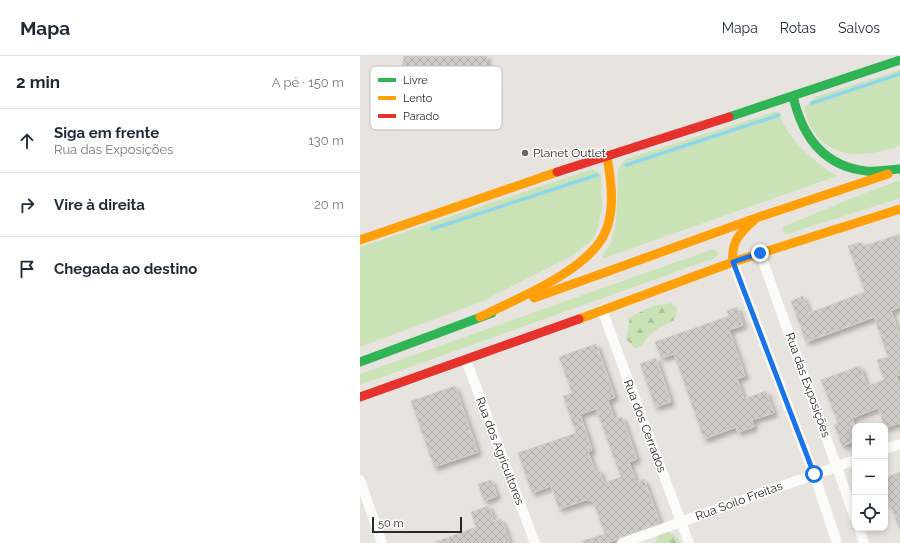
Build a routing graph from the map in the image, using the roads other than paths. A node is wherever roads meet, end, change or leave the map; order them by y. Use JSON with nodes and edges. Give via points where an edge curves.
{"nodes":[{"id":1,"x":877,"y":56,"type":"edge"},
{"id":2,"x":900,"y":60,"type":"edge"},
{"id":3,"x":874,"y":69,"type":"junction"},
{"id":4,"x":793,"y":96,"type":"junction"},
{"id":5,"x":607,"y":156,"type":"junction"},
{"id":6,"x":900,"y":169,"type":"edge"},
{"id":7,"x":900,"y":209,"type":"edge"},
{"id":8,"x":756,"y":218,"type":"junction"},
{"id":9,"x":360,"y":240,"type":"edge"},
{"id":10,"x":760,"y":253,"type":"junction"},
{"id":11,"x":733,"y":262,"type":"junction"},
{"id":12,"x":602,"y":310,"type":"junction"},
{"id":13,"x":480,"y":317,"type":"junction"},
{"id":14,"x":466,"y":360,"type":"junction"},
{"id":15,"x":360,"y":362,"type":"edge"},
{"id":16,"x":360,"y":397,"type":"edge"},
{"id":17,"x":900,"y":444,"type":"edge"},
{"id":18,"x":888,"y":448,"type":"edge"},
{"id":19,"x":852,"y":461,"type":"edge"},
{"id":20,"x":836,"y":466,"type":"junction"},
{"id":21,"x":814,"y":474,"type":"junction"},
{"id":22,"x":360,"y":480,"type":"edge"},
{"id":23,"x":852,"y":510,"type":"edge"},
{"id":24,"x":681,"y":522,"type":"junction"},
{"id":25,"x":860,"y":531,"type":"edge"},
{"id":26,"x":382,"y":543,"type":"edge"},
{"id":27,"x":535,"y":543,"type":"edge"},
{"id":28,"x":622,"y":543,"type":"edge"},
{"id":29,"x":689,"y":543,"type":"edge"},
{"id":30,"x":837,"y":543,"type":"edge"},
{"id":31,"x":864,"y":543,"type":"edge"}],
"edges":[{"from":1,"to":3,"type":"street"},
{"from":2,"to":3,"type":"main road"},
{"from":3,"to":4,"type":"main road"},
{"from":4,"to":5,"type":"main road"},
{"from":4,"to":6,"type":"main road","via":[[800,123],[811,141],[827,156],[846,166],[867,171]]},
{"from":5,"to":9,"type":"main road"},
{"from":5,"to":13,"type":"main road","via":[[611,203],[608,222],[596,248],[557,278]]},
{"from":6,"to":8,"type":"main road"},
{"from":7,"to":10,"type":"main road"},
{"from":8,"to":11,"type":"main road","via":[[733,244]]},
{"from":8,"to":13,"type":"main road"},
{"from":10,"to":11,"type":"main road"},
{"from":10,"to":20,"type":"street","name":"Rua das Exposições"},
{"from":11,"to":12,"type":"main road"},
{"from":11,"to":21,"type":"street"},
{"from":12,"to":14,"type":"main road"},
{"from":12,"to":24,"type":"street","name":"Rua dos Cerrados"},
{"from":13,"to":15,"type":"main road"},
{"from":14,"to":16,"type":"main road"},
{"from":14,"to":27,"type":"street","name":"Rua dos Agricultores"},
{"from":17,"to":18,"type":"street"},
{"from":19,"to":20,"type":"street","name":"Rua Soilo Freitas"},
{"from":20,"to":21,"type":"street","name":"Rua Soilo Freitas"},
{"from":20,"to":23,"type":"street","name":"Rua das Exposições"},
{"from":21,"to":24,"type":"street","name":"Rua Soilo Freitas"},
{"from":21,"to":30,"type":"street"},
{"from":22,"to":26,"type":"street"},
{"from":24,"to":28,"type":"street","name":"Rua Soilo Freitas"},
{"from":24,"to":29,"type":"street","name":"Rua dos Cerrados"},
{"from":25,"to":31,"type":"street"}]}
